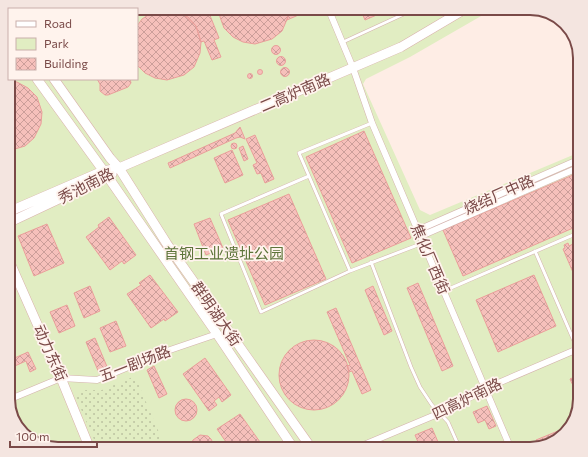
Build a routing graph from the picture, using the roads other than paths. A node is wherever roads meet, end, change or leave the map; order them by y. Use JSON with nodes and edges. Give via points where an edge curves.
{"nodes":[{"id":1,"x":331,"y":15,"type":"edge"},
{"id":2,"x":402,"y":15,"type":"edge"},
{"id":3,"x":455,"y":15,"type":"edge"},
{"id":4,"x":343,"y":42,"type":"junction"},
{"id":5,"x":353,"y":68,"type":"junction"},
{"id":6,"x":38,"y":80,"type":"edge"},
{"id":7,"x":55,"y":80,"type":"edge"},
{"id":8,"x":372,"y":123,"type":"junction"},
{"id":9,"x":573,"y":162,"type":"edge"},
{"id":10,"x":119,"y":168,"type":"junction"},
{"id":11,"x":573,"y":170,"type":"edge"},
{"id":12,"x":106,"y":174,"type":"junction"},
{"id":13,"x":309,"y":176,"type":"junction"},
{"id":14,"x":15,"y":209,"type":"edge"},
{"id":15,"x":15,"y":220,"type":"edge"},
{"id":16,"x":573,"y":235,"type":"edge"},
{"id":17,"x":421,"y":236,"type":"junction"},
{"id":18,"x":536,"y":251,"type":"junction"},
{"id":19,"x":371,"y":262,"type":"junction"},
{"id":20,"x":350,"y":271,"type":"junction"},
{"id":21,"x":15,"y":274,"type":"edge"},
{"id":22,"x":444,"y":291,"type":"junction"},
{"id":23,"x":217,"y":334,"type":"junction"},
{"id":24,"x":573,"y":334,"type":"edge"},
{"id":25,"x":573,"y":351,"type":"edge"},
{"id":26,"x":61,"y":378,"type":"junction"},
{"id":27,"x":485,"y":389,"type":"junction"},
{"id":28,"x":15,"y":397,"type":"edge"},
{"id":29,"x":440,"y":413,"type":"junction"},
{"id":30,"x":87,"y":442,"type":"edge"},
{"id":31,"x":289,"y":442,"type":"edge"},
{"id":32,"x":307,"y":442,"type":"edge"},
{"id":33,"x":371,"y":442,"type":"edge"},
{"id":34,"x":457,"y":442,"type":"edge"},
{"id":35,"x":508,"y":442,"type":"edge"}],
"edges":[{"from":1,"to":4,"type":"street","name":"焦化厂西街"},
{"from":2,"to":4,"type":"lane"},
{"from":3,"to":5,"type":"main road","name":"二高炉南路","via":[[401,46]]},
{"from":4,"to":5,"type":"street","name":"焦化厂西街"},
{"from":5,"to":8,"type":"street","name":"焦化厂西街"},
{"from":5,"to":10,"type":"main road","name":"二高炉南路"},
{"from":6,"to":12,"type":"main road","name":"群明湖大街"},
{"from":7,"to":10,"type":"main road","name":"群明湖大街"},
{"from":8,"to":13,"type":"lane","via":[[299,154]]},
{"from":8,"to":17,"type":"street","name":"焦化厂西街"},
{"from":9,"to":17,"type":"street","name":"烧结厂中路"},
{"from":10,"to":12,"type":"main road","name":"秀池南路"},
{"from":10,"to":32,"type":"main road","name":"群明湖大街","via":[[167,244]]},
{"from":11,"to":17,"type":"street","name":"烧结厂中路"},
{"from":12,"to":14,"type":"main road","name":"秀池南路"},
{"from":12,"to":15,"type":"main road","name":"秀池南路"},
{"from":12,"to":23,"type":"main road","name":"群明湖大街"},
{"from":13,"to":20,"type":"lane"},
{"from":13,"to":20,"type":"lane","via":[[221,214],[261,312]]},
{"from":16,"to":18,"type":"lane"},
{"from":17,"to":19,"type":"lane"},
{"from":17,"to":22,"type":"street","name":"焦化厂西街"},
{"from":18,"to":22,"type":"lane"},
{"from":18,"to":24,"type":"lane"},
{"from":19,"to":20,"type":"lane"},
{"from":19,"to":29,"type":"lane","via":[[420,387]]},
{"from":21,"to":26,"type":"main road","name":"动力东街"},
{"from":22,"to":27,"type":"street","name":"焦化厂西街"},
{"from":23,"to":26,"type":"street","name":"五一剧场路","via":[[167,351],[97,380]]},
{"from":23,"to":31,"type":"main road","name":"群明湖大街"},
{"from":25,"to":27,"type":"street","name":"四高炉南路"},
{"from":26,"to":28,"type":"street","name":"五一剧场路"},
{"from":26,"to":30,"type":"main road","name":"动力东街"},
{"from":27,"to":29,"type":"street","name":"四高炉南路"},
{"from":27,"to":35,"type":"street","name":"焦化厂西街"},
{"from":29,"to":33,"type":"street","name":"四高炉南路"},
{"from":29,"to":34,"type":"lane","via":[[448,422]]}]}
